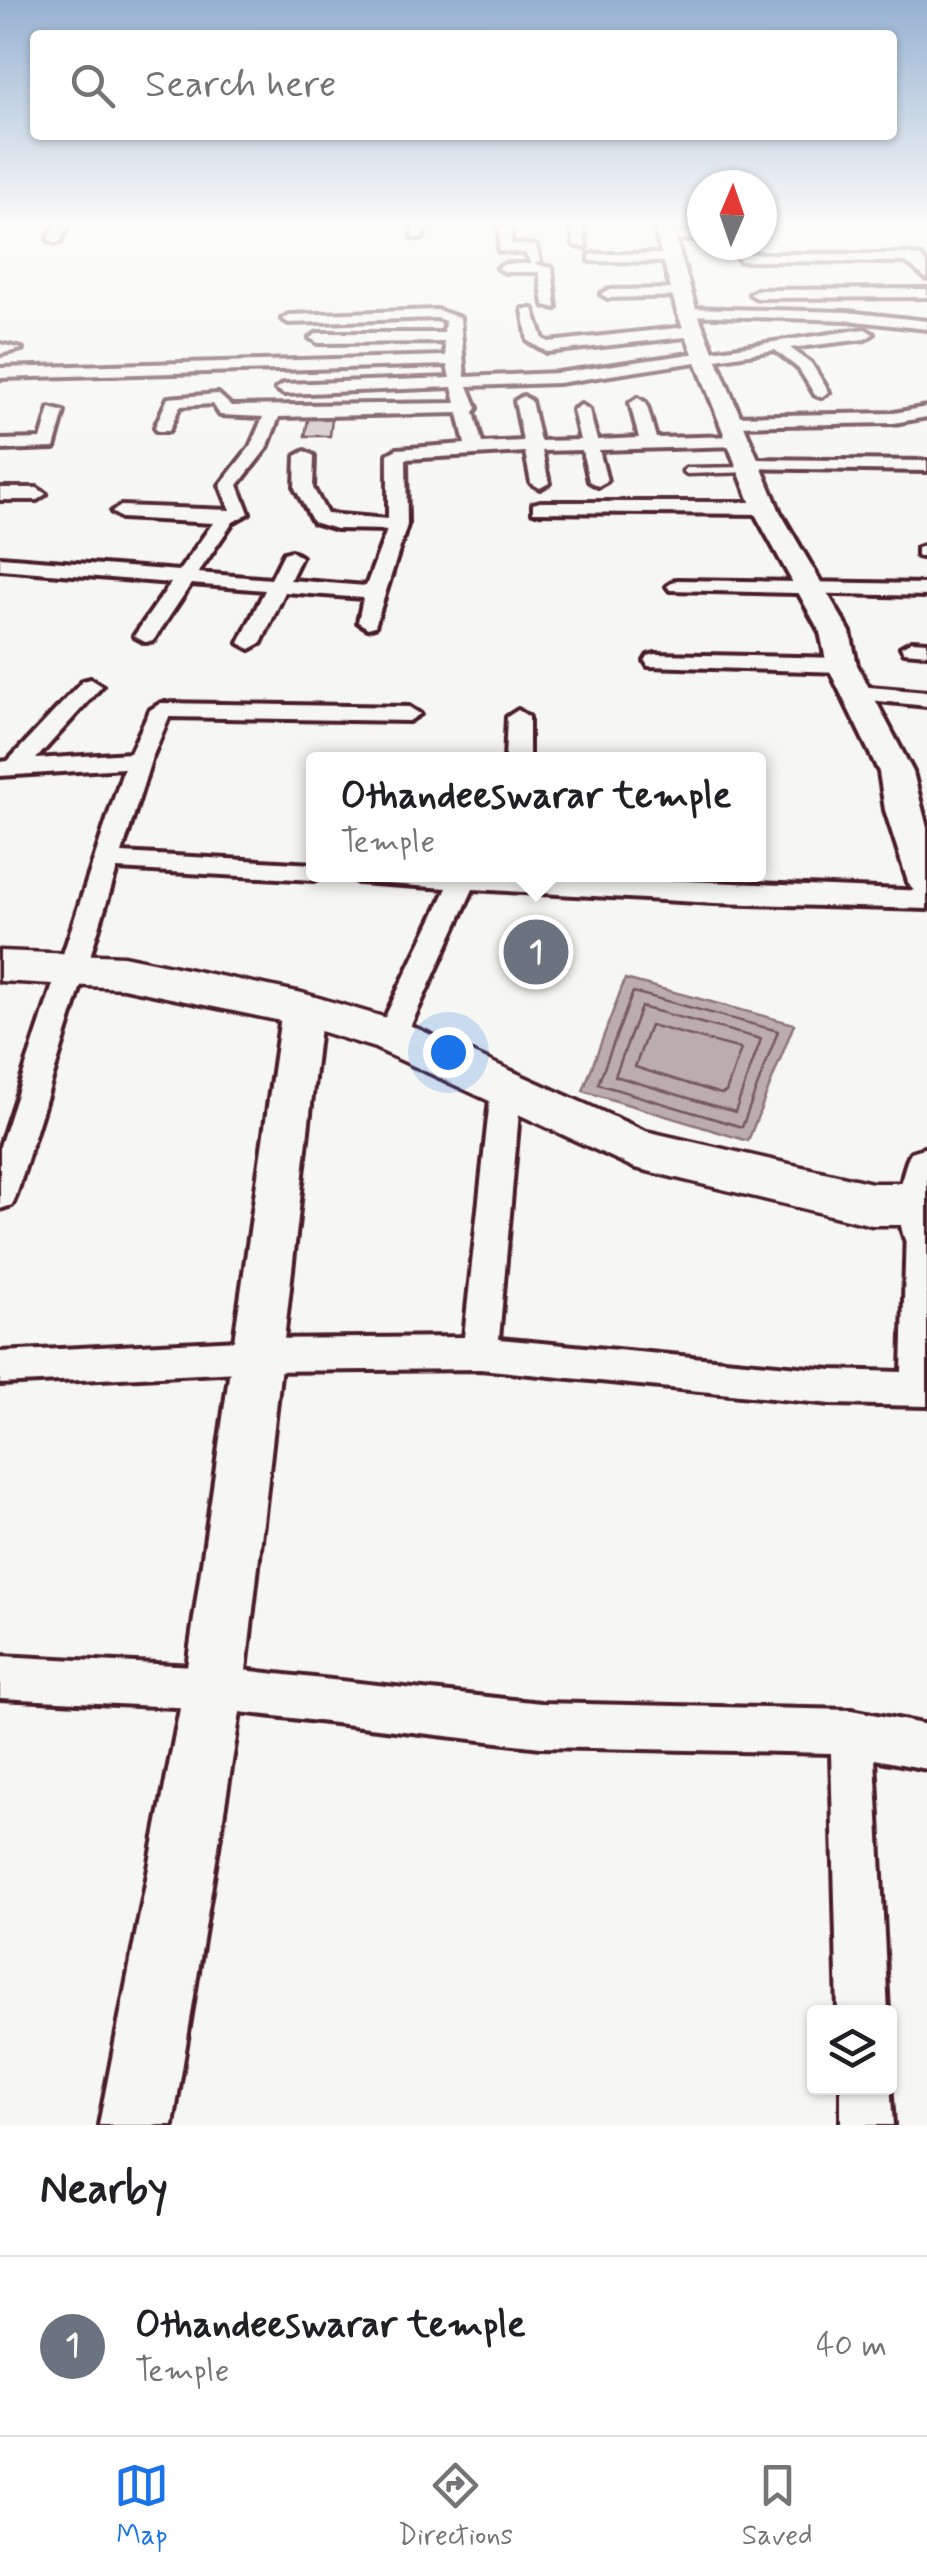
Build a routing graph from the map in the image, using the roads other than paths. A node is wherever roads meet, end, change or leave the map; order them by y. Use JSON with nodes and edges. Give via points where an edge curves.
{"nodes":[{"id":1,"x":452,"y":322,"type":"edge"},
{"id":2,"x":531,"y":322,"type":"edge"},
{"id":3,"x":676,"y":322,"type":"edge"},
{"id":4,"x":693,"y":322,"type":"edge"},
{"id":5,"x":780,"y":322,"type":"edge"},
{"id":6,"x":902,"y":322,"type":"edge"},
{"id":7,"x":927,"y":325,"type":"edge"},
{"id":8,"x":695,"y":330,"type":"junction"},
{"id":9,"x":759,"y":330,"type":"dead end"},
{"id":10,"x":866,"y":334,"type":"dead end"},
{"id":11,"x":450,"y":337,"type":"junction"},
{"id":12,"x":310,"y":338,"type":"dead end"},
{"id":13,"x":774,"y":346,"type":"junction"},
{"id":14,"x":456,"y":360,"type":"junction"},
{"id":15,"x":0,"y":374,"type":"edge"},
{"id":16,"x":458,"y":384,"type":"junction"},
{"id":17,"x":284,"y":390,"type":"dead end"},
{"id":18,"x":821,"y":392,"type":"dead end"},
{"id":19,"x":523,"y":402,"type":"dead end"},
{"id":20,"x":638,"y":403,"type":"dead end"},
{"id":21,"x":468,"y":408,"type":"junction"},
{"id":22,"x":581,"y":410,"type":"dead end"},
{"id":23,"x":56,"y":412,"type":"dead end"},
{"id":24,"x":273,"y":412,"type":"junction"},
{"id":25,"x":927,"y":412,"type":"edge"},
{"id":26,"x":164,"y":426,"type":"dead end"},
{"id":27,"x":649,"y":442,"type":"junction"},
{"id":28,"x":589,"y":444,"type":"junction"},
{"id":29,"x":0,"y":445,"type":"edge"},
{"id":30,"x":532,"y":446,"type":"junction"},
{"id":31,"x":742,"y":449,"type":"junction"},
{"id":32,"x":472,"y":454,"type":"junction"},
{"id":33,"x":306,"y":456,"type":"dead end"},
{"id":34,"x":927,"y":466,"type":"edge"},
{"id":35,"x":686,"y":471,"type":"dead end"},
{"id":36,"x":598,"y":481,"type":"dead end"},
{"id":37,"x":540,"y":483,"type":"dead end"},
{"id":38,"x":0,"y":494,"type":"edge"},
{"id":39,"x":37,"y":494,"type":"dead end"},
{"id":40,"x":540,"y":508,"type":"dead end"},
{"id":41,"x":765,"y":508,"type":"junction"},
{"id":42,"x":121,"y":512,"type":"dead end"},
{"id":43,"x":226,"y":518,"type":"junction"},
{"id":44,"x":398,"y":525,"type":"junction"},
{"id":45,"x":291,"y":557,"type":"dead end"},
{"id":46,"x":0,"y":563,"type":"edge"},
{"id":47,"x":186,"y":576,"type":"junction"},
{"id":48,"x":277,"y":583,"type":"junction"},
{"id":49,"x":913,"y":583,"type":"edge"},
{"id":50,"x":677,"y":586,"type":"dead end"},
{"id":51,"x":808,"y":587,"type":"junction"},
{"id":52,"x":374,"y":593,"type":"junction"},
{"id":53,"x":368,"y":622,"type":"dead end"},
{"id":54,"x":145,"y":636,"type":"dead end"},
{"id":55,"x":250,"y":643,"type":"dead end"},
{"id":56,"x":656,"y":661,"type":"dead end"},
{"id":57,"x":842,"y":665,"type":"junction"},
{"id":58,"x":91,"y":686,"type":"dead end"},
{"id":59,"x":858,"y":694,"type":"junction"},
{"id":60,"x":927,"y":699,"type":"edge"},
{"id":61,"x":409,"y":714,"type":"dead end"},
{"id":62,"x":518,"y":716,"type":"dead end"},
{"id":63,"x":517,"y":752,"type":"edge"},
{"id":64,"x":139,"y":760,"type":"junction"},
{"id":65,"x":7,"y":768,"type":"edge"},
{"id":66,"x":108,"y":860,"type":"junction"},
{"id":67,"x":306,"y":872,"type":"edge"},
{"id":68,"x":462,"y":882,"type":"edge"},
{"id":69,"x":572,"y":882,"type":"edge"},
{"id":70,"x":927,"y":882,"type":"edge"},
{"id":71,"x":927,"y":900,"type":"edge"},
{"id":72,"x":0,"y":966,"type":"edge"},
{"id":73,"x":71,"y":970,"type":"junction"},
{"id":74,"x":302,"y":1009,"type":"junction"},
{"id":75,"x":391,"y":1036,"type":"junction"},
{"id":76,"x":506,"y":1090,"type":"junction"},
{"id":77,"x":0,"y":1196,"type":"edge"},
{"id":78,"x":926,"y":1206,"type":"edge"},
{"id":79,"x":480,"y":1353,"type":"junction"},
{"id":80,"x":260,"y":1355,"type":"junction"},
{"id":81,"x":0,"y":1368,"type":"edge"},
{"id":82,"x":924,"y":1389,"type":"edge"},
{"id":83,"x":0,"y":1677,"type":"edge"},
{"id":84,"x":214,"y":1688,"type":"junction"},
{"id":85,"x":852,"y":1732,"type":"junction"},
{"id":86,"x":927,"y":1747,"type":"edge"},
{"id":87,"x":863,"y":2005,"type":"edge"},
{"id":88,"x":866,"y":2095,"type":"edge"},
{"id":89,"x":136,"y":2125,"type":"edge"},
{"id":90,"x":867,"y":2125,"type":"edge"}],
"edges":[{"from":1,"to":11,"type":"street"},
{"from":2,"to":8,"type":"street","via":[[536,341],[547,347]]},
{"from":3,"to":8,"type":"street"},
{"from":4,"to":8,"type":"street"},
{"from":5,"to":8,"type":"street"},
{"from":6,"to":7,"type":"street"},
{"from":8,"to":13,"type":"street"},
{"from":8,"to":16,"type":"street","via":[[558,378]]},
{"from":8,"to":31,"type":"street"},
{"from":9,"to":13,"type":"street"},
{"from":10,"to":13,"type":"street"},
{"from":11,"to":12,"type":"street"},
{"from":11,"to":14,"type":"street"},
{"from":13,"to":18,"type":"street","via":[[805,366]]},
{"from":14,"to":15,"type":"street"},
{"from":14,"to":16,"type":"street"},
{"from":16,"to":17,"type":"street"},
{"from":16,"to":21,"type":"street"},
{"from":19,"to":30,"type":"street"},
{"from":20,"to":27,"type":"street"},
{"from":21,"to":24,"type":"street"},
{"from":21,"to":32,"type":"street"},
{"from":22,"to":28,"type":"street"},
{"from":23,"to":29,"type":"street","via":[[48,444]]},
{"from":24,"to":26,"type":"street","via":[[226,412],[218,399],[174,401]]},
{"from":24,"to":43,"type":"street","via":[[258,448],[229,484],[240,512]]},
{"from":25,"to":31,"type":"street"},
{"from":27,"to":28,"type":"street"},
{"from":27,"to":31,"type":"street"},
{"from":28,"to":30,"type":"street"},
{"from":28,"to":36,"type":"street"},
{"from":30,"to":32,"type":"street"},
{"from":30,"to":37,"type":"street"},
{"from":31,"to":34,"type":"street"},
{"from":31,"to":35,"type":"lane"},
{"from":31,"to":41,"type":"street"},
{"from":32,"to":44,"type":"street","via":[[398,454]]},
{"from":33,"to":44,"type":"street","via":[[304,491],[320,518]]},
{"from":38,"to":39,"type":"street"},
{"from":40,"to":41,"type":"street"},
{"from":41,"to":51,"type":"street"},
{"from":42,"to":43,"type":"street"},
{"from":43,"to":47,"type":"street"},
{"from":44,"to":52,"type":"street"},
{"from":45,"to":48,"type":"street"},
{"from":46,"to":47,"type":"street"},
{"from":47,"to":48,"type":"street"},
{"from":47,"to":54,"type":"street"},
{"from":48,"to":52,"type":"street"},
{"from":48,"to":55,"type":"street"},
{"from":49,"to":51,"type":"street"},
{"from":50,"to":51,"type":"street"},
{"from":51,"to":57,"type":"street","via":[[836,632]]},
{"from":52,"to":53,"type":"street"},
{"from":56,"to":57,"type":"street"},
{"from":57,"to":59,"type":"street"},
{"from":58,"to":65,"type":"street"},
{"from":59,"to":60,"type":"street"},
{"from":59,"to":70,"type":"street","via":[[896,772]]},
{"from":61,"to":64,"type":"street","via":[[162,710]]},
{"from":62,"to":63,"type":"street"},
{"from":64,"to":65,"type":"street"},
{"from":64,"to":66,"type":"street"},
{"from":66,"to":67,"type":"street"},
{"from":66,"to":73,"type":"street"},
{"from":68,"to":75,"type":"street"},
{"from":69,"to":71,"type":"street"},
{"from":72,"to":73,"type":"main road"},
{"from":73,"to":74,"type":"main road","via":[[123,972]]},
{"from":73,"to":77,"type":"street"},
{"from":74,"to":75,"type":"main road"},
{"from":74,"to":80,"type":"street"},
{"from":75,"to":76,"type":"main road"},
{"from":76,"to":78,"type":"main road","via":[[635,1148],[872,1204]]},
{"from":76,"to":79,"type":"street"},
{"from":78,"to":82,"type":"street"},
{"from":79,"to":80,"type":"street"},
{"from":79,"to":82,"type":"street","via":[[831,1387]]},
{"from":80,"to":81,"type":"street"},
{"from":80,"to":84,"type":"street"},
{"from":83,"to":84,"type":"street"},
{"from":84,"to":85,"type":"street","via":[[541,1726]]},
{"from":84,"to":89,"type":"street"},
{"from":85,"to":86,"type":"street"},
{"from":85,"to":87,"type":"street"},
{"from":88,"to":90,"type":"street"}]}
